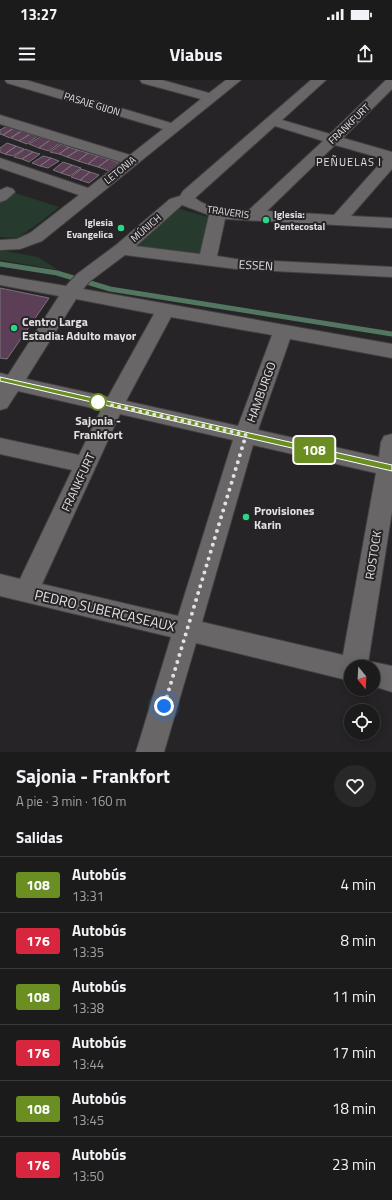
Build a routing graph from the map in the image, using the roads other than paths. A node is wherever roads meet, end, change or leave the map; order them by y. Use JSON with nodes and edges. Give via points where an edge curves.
{"nodes":[{"id":1,"x":4,"y":80,"type":"edge"},
{"id":2,"x":12,"y":80,"type":"edge"},
{"id":3,"x":147,"y":80,"type":"edge"},
{"id":4,"x":234,"y":80,"type":"edge"},
{"id":5,"x":319,"y":80,"type":"edge"},
{"id":6,"x":0,"y":82,"type":"edge"},
{"id":7,"x":392,"y":82,"type":"edge"},
{"id":8,"x":211,"y":98,"type":"junction"},
{"id":9,"x":0,"y":119,"type":"edge"},
{"id":10,"x":272,"y":121,"type":"junction"},
{"id":11,"x":173,"y":128,"type":"junction"},
{"id":12,"x":333,"y":139,"type":"junction"},
{"id":13,"x":392,"y":157,"type":"edge"},
{"id":14,"x":132,"y":160,"type":"junction"},
{"id":15,"x":392,"y":160,"type":"edge"},
{"id":16,"x":0,"y":163,"type":"edge"},
{"id":17,"x":90,"y":194,"type":"junction"},
{"id":18,"x":187,"y":199,"type":"junction"},
{"id":19,"x":218,"y":212,"type":"junction"},
{"id":20,"x":254,"y":216,"type":"junction"},
{"id":21,"x":338,"y":220,"type":"junction"},
{"id":22,"x":392,"y":223,"type":"edge"},
{"id":23,"x":0,"y":245,"type":"edge"},
{"id":24,"x":122,"y":249,"type":"junction"},
{"id":25,"x":207,"y":260,"type":"junction"},
{"id":26,"x":392,"y":272,"type":"edge"},
{"id":27,"x":0,"y":280,"type":"edge"},
{"id":28,"x":75,"y":286,"type":"junction"},
{"id":29,"x":165,"y":310,"type":"junction"},
{"id":30,"x":283,"y":331,"type":"junction"},
{"id":31,"x":392,"y":351,"type":"edge"},
{"id":32,"x":6,"y":381,"type":"edge"},
{"id":33,"x":0,"y":403,"type":"edge"},
{"id":34,"x":114,"y":405,"type":"junction"},
{"id":35,"x":246,"y":435,"type":"junction"},
{"id":36,"x":392,"y":442,"type":"edge"},
{"id":37,"x":0,"y":446,"type":"edge"},
{"id":38,"x":86,"y":465,"type":"junction"},
{"id":39,"x":389,"y":468,"type":"edge"},
{"id":40,"x":0,"y":585,"type":"edge"},
{"id":41,"x":26,"y":592,"type":"junction"},
{"id":42,"x":187,"y":630,"type":"junction"},
{"id":43,"x":355,"y":660,"type":"edge"},
{"id":44,"x":344,"y":667,"type":"edge"},
{"id":45,"x":380,"y":675,"type":"edge"},
{"id":46,"x":392,"y":678,"type":"edge"},
{"id":47,"x":150,"y":752,"type":"edge"}],
"edges":[{"from":1,"to":6,"type":"street"},
{"from":2,"to":11,"type":"street","name":"PASAJE GIJON"},
{"from":3,"to":8,"type":"street"},
{"from":4,"to":8,"type":"street","name":"LETONIA"},
{"from":5,"to":10,"type":"street","name":"MÚNICH"},
{"from":7,"to":12,"type":"street","name":"FRANKFURT"},
{"from":8,"to":11,"type":"street","name":"LETONIA"},
{"from":9,"to":14,"type":"street"},
{"from":10,"to":12,"type":"street"},
{"from":10,"to":18,"type":"street","name":"MÚNICH","via":[[189,194]]},
{"from":11,"to":14,"type":"street","name":"LETONIA"},
{"from":12,"to":13,"type":"street"},
{"from":12,"to":20,"type":"street","name":"FRANKFURT"},
{"from":14,"to":17,"type":"street","name":"LETONIA"},
{"from":15,"to":21,"type":"street"},
{"from":16,"to":17,"type":"street"},
{"from":17,"to":23,"type":"street","name":"LETONIA","via":[[31,240],[20,244]]},
{"from":18,"to":19,"type":"street","name":"TRAVERIS","via":[[195,205]]},
{"from":18,"to":24,"type":"street","name":"MÚNICH","via":[[176,202]]},
{"from":19,"to":20,"type":"street","name":"TRAVERIS"},
{"from":19,"to":25,"type":"street"},
{"from":20,"to":21,"type":"street","name":"TRAVERIS"},
{"from":21,"to":22,"type":"street","name":"TRAVERIS"},
{"from":24,"to":25,"type":"street","name":"ESSEN"},
{"from":24,"to":28,"type":"street","name":"MÚNICH"},
{"from":25,"to":26,"type":"street","name":"ESSEN","via":[[236,264]]},
{"from":27,"to":28,"type":"street"},
{"from":28,"to":29,"type":"street"},
{"from":28,"to":32,"type":"street","name":"MÚNICH"},
{"from":29,"to":30,"type":"street"},
{"from":29,"to":34,"type":"street","name":"FRANKFURT"},
{"from":30,"to":31,"type":"street"},
{"from":30,"to":35,"type":"street","name":"HAMBURGO"},
{"from":32,"to":33,"type":"street","name":"MÚNICH"},
{"from":32,"to":34,"type":"street"},
{"from":34,"to":35,"type":"street"},
{"from":34,"to":38,"type":"street","name":"FRANKFURT"},
{"from":35,"to":39,"type":"street"},
{"from":35,"to":42,"type":"street","name":"HAMBURGO"},
{"from":36,"to":39,"type":"street","name":"ROSTOCK"},
{"from":37,"to":38,"type":"street"},
{"from":38,"to":41,"type":"street","name":"FRANKFURT"},
{"from":39,"to":43,"type":"street","name":"ROSTOCK"},
{"from":40,"to":41,"type":"street","name":"PEDRO SUBERCASEAUX"},
{"from":41,"to":42,"type":"street","name":"PEDRO SUBERCASEAUX"},
{"from":42,"to":44,"type":"street","name":"PEDRO SUBERCASEAUX"},
{"from":42,"to":47,"type":"street","name":"HAMBURGO"},
{"from":45,"to":46,"type":"street"}]}
